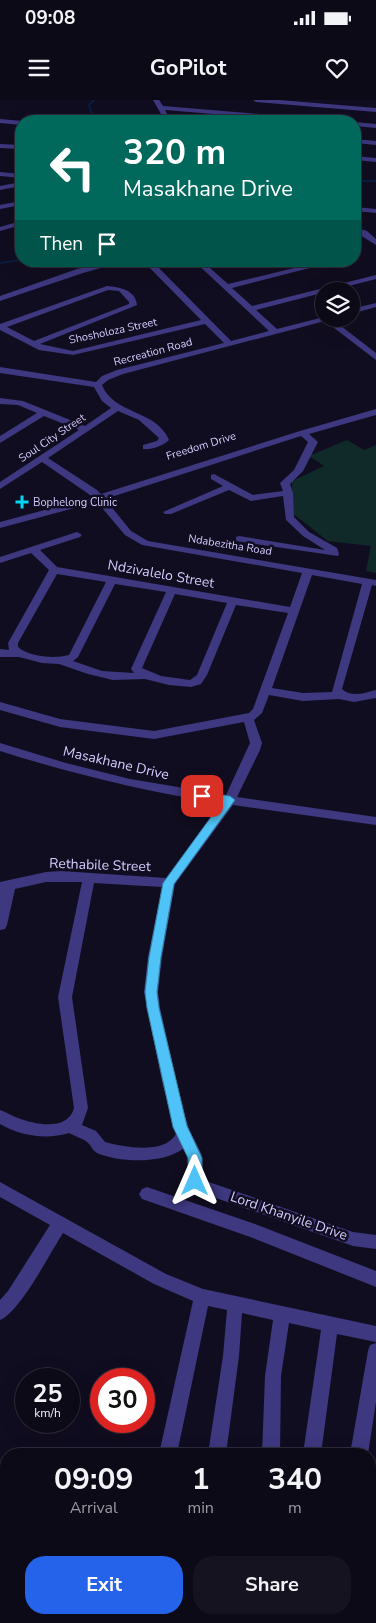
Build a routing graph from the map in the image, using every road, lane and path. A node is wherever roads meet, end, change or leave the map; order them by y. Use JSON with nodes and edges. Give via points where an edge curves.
{"nodes":[{"id":1,"x":156,"y":100,"type":"edge"},
{"id":2,"x":256,"y":100,"type":"edge"},
{"id":3,"x":322,"y":103,"type":"edge"},
{"id":4,"x":160,"y":108,"type":"junction"},
{"id":5,"x":376,"y":110,"type":"edge"},
{"id":6,"x":164,"y":115,"type":"edge"},
{"id":7,"x":243,"y":115,"type":"edge"},
{"id":8,"x":317,"y":115,"type":"edge"},
{"id":9,"x":1,"y":123,"type":"edge"},
{"id":10,"x":15,"y":123,"type":"edge"},
{"id":11,"x":361,"y":125,"type":"edge"},
{"id":12,"x":376,"y":126,"type":"edge"},
{"id":13,"x":361,"y":142,"type":"edge"},
{"id":14,"x":376,"y":143,"type":"edge"},
{"id":15,"x":0,"y":146,"type":"edge"},
{"id":16,"x":15,"y":147,"type":"edge"},
{"id":17,"x":361,"y":159,"type":"edge"},
{"id":18,"x":376,"y":160,"type":"edge"},
{"id":19,"x":0,"y":174,"type":"edge"},
{"id":20,"x":15,"y":175,"type":"edge"},
{"id":21,"x":15,"y":185,"type":"edge"},
{"id":22,"x":0,"y":188,"type":"edge"},
{"id":23,"x":15,"y":204,"type":"edge"},
{"id":24,"x":0,"y":207,"type":"edge"},
{"id":25,"x":361,"y":210,"type":"edge"},
{"id":26,"x":376,"y":211,"type":"edge"},
{"id":27,"x":15,"y":225,"type":"edge"},
{"id":28,"x":0,"y":229,"type":"edge"},
{"id":29,"x":361,"y":232,"type":"edge"},
{"id":30,"x":376,"y":243,"type":"edge"},
{"id":31,"x":96,"y":267,"type":"edge"},
{"id":32,"x":153,"y":267,"type":"edge"},
{"id":33,"x":204,"y":267,"type":"edge"},
{"id":34,"x":309,"y":267,"type":"edge"},
{"id":35,"x":376,"y":277,"type":"edge"},
{"id":36,"x":227,"y":288,"type":"junction"},
{"id":37,"x":0,"y":299,"type":"edge"},
{"id":38,"x":376,"y":305,"type":"edge"},
{"id":39,"x":250,"y":309,"type":"junction"},
{"id":40,"x":360,"y":309,"type":"edge"},
{"id":41,"x":206,"y":321,"type":"junction"},
{"id":42,"x":315,"y":322,"type":"edge"},
{"id":43,"x":0,"y":327,"type":"edge"},
{"id":44,"x":337,"y":327,"type":"edge"},
{"id":45,"x":274,"y":332,"type":"junction"},
{"id":46,"x":229,"y":343,"type":"junction"},
{"id":47,"x":33,"y":344,"type":"junction"},
{"id":48,"x":376,"y":357,"type":"edge"},
{"id":49,"x":0,"y":370,"type":"edge"},
{"id":50,"x":98,"y":385,"type":"junction"},
{"id":51,"x":0,"y":401,"type":"edge"},
{"id":52,"x":376,"y":406,"type":"edge"},
{"id":53,"x":117,"y":408,"type":"junction"},
{"id":54,"x":44,"y":412,"type":"junction"},
{"id":55,"x":376,"y":412,"type":"edge"},
{"id":56,"x":86,"y":429,"type":"junction"},
{"id":57,"x":303,"y":433,"type":"junction"},
{"id":58,"x":0,"y":440,"type":"edge"},
{"id":59,"x":146,"y":448,"type":"dead end"},
{"id":60,"x":41,"y":458,"type":"junction"},
{"id":61,"x":214,"y":477,"type":"dead end"},
{"id":62,"x":0,"y":486,"type":"edge"},
{"id":63,"x":230,"y":486,"type":"junction"},
{"id":64,"x":288,"y":493,"type":"junction"},
{"id":65,"x":96,"y":495,"type":"junction"},
{"id":66,"x":168,"y":512,"type":"dead end"},
{"id":67,"x":0,"y":525,"type":"edge"},
{"id":68,"x":77,"y":535,"type":"dead end"},
{"id":69,"x":239,"y":539,"type":"dead end"},
{"id":70,"x":255,"y":542,"type":"junction"},
{"id":71,"x":33,"y":549,"type":"junction"},
{"id":72,"x":0,"y":560,"type":"edge"},
{"id":73,"x":248,"y":561,"type":"junction"},
{"id":74,"x":54,"y":570,"type":"junction"},
{"id":75,"x":308,"y":571,"type":"junction"},
{"id":76,"x":112,"y":580,"type":"junction"},
{"id":77,"x":372,"y":582,"type":"edge"},
{"id":78,"x":172,"y":590,"type":"junction"},
{"id":79,"x":232,"y":600,"type":"junction"},
{"id":80,"x":293,"y":611,"type":"junction"},
{"id":81,"x":0,"y":653,"type":"edge"},
{"id":82,"x":18,"y":654,"type":"junction"},
{"id":83,"x":63,"y":661,"type":"junction"},
{"id":84,"x":143,"y":676,"type":"junction"},
{"id":85,"x":266,"y":691,"type":"junction"},
{"id":86,"x":376,"y":694,"type":"edge"},
{"id":87,"x":340,"y":695,"type":"junction"},
{"id":88,"x":0,"y":706,"type":"edge"},
{"id":89,"x":248,"y":718,"type":"junction"},
{"id":90,"x":0,"y":748,"type":"edge"},
{"id":91,"x":230,"y":800,"type":"junction"},
{"id":92,"x":376,"y":821,"type":"edge"},
{"id":93,"x":89,"y":878,"type":"junction"},
{"id":94,"x":169,"y":883,"type":"junction"},
{"id":95,"x":4,"y":886,"type":"edge"},
{"id":96,"x":0,"y":925,"type":"edge"},
{"id":97,"x":0,"y":1116,"type":"edge"},
{"id":98,"x":72,"y":1127,"type":"junction"},
{"id":99,"x":183,"y":1136,"type":"junction"},
{"id":100,"x":0,"y":1189,"type":"edge"},
{"id":101,"x":147,"y":1194,"type":"dead end"},
{"id":102,"x":60,"y":1224,"type":"junction"},
{"id":103,"x":376,"y":1242,"type":"edge"},
{"id":104,"x":376,"y":1278,"type":"edge"},
{"id":105,"x":202,"y":1297,"type":"junction"},
{"id":106,"x":235,"y":1305,"type":"junction"},
{"id":107,"x":0,"y":1312,"type":"edge"},
{"id":108,"x":282,"y":1314,"type":"junction"},
{"id":109,"x":330,"y":1324,"type":"junction"},
{"id":110,"x":376,"y":1334,"type":"edge"},
{"id":111,"x":376,"y":1351,"type":"edge"},
{"id":112,"x":169,"y":1448,"type":"edge"},
{"id":113,"x":218,"y":1448,"type":"edge"},
{"id":114,"x":271,"y":1448,"type":"edge"},
{"id":115,"x":313,"y":1448,"type":"edge"},
{"id":116,"x":360,"y":1448,"type":"edge"}],
"edges":[{"from":1,"to":4,"type":"street"},
{"from":2,"to":3,"type":"street"},
{"from":3,"to":5,"type":"street"},
{"from":3,"to":8,"type":"street"},
{"from":4,"to":6,"type":"street"},
{"from":4,"to":7,"type":"street"},
{"from":9,"to":10,"type":"street"},
{"from":11,"to":12,"type":"street"},
{"from":13,"to":14,"type":"street"},
{"from":15,"to":16,"type":"street"},
{"from":17,"to":18,"type":"street"},
{"from":19,"to":20,"type":"street"},
{"from":21,"to":22,"type":"street"},
{"from":23,"to":24,"type":"street"},
{"from":25,"to":26,"type":"street"},
{"from":27,"to":28,"type":"street"},
{"from":29,"to":30,"type":"street"},
{"from":31,"to":37,"type":"street"},
{"from":32,"to":41,"type":"street"},
{"from":33,"to":36,"type":"street"},
{"from":34,"to":36,"type":"street"},
{"from":35,"to":39,"type":"street"},
{"from":36,"to":39,"type":"street"},
{"from":38,"to":40,"type":"street"},
{"from":39,"to":45,"type":"street"},
{"from":41,"to":46,"type":"street"},
{"from":41,"to":47,"type":"street","name":"Shosholoza Street","via":[[76,353]]},
{"from":42,"to":45,"type":"street","name":"Recreation Road"},
{"from":43,"to":47,"type":"street","name":"Shosholoza Street"},
{"from":43,"to":47,"type":"street","via":[[107,288],[121,289],[133,301],[130,307]]},
{"from":44,"to":48,"type":"street"},
{"from":45,"to":46,"type":"street","name":"Recreation Road"},
{"from":46,"to":50,"type":"street","name":"Recreation Road","via":[[120,372]]},
{"from":49,"to":50,"type":"street"},
{"from":50,"to":53,"type":"street","via":[[100,395]]},
{"from":51,"to":54,"type":"street","via":[[20,402]]},
{"from":52,"to":65,"type":"street","name":"Freedom Drive"},
{"from":53,"to":56,"type":"street","name":"Soul City Street"},
{"from":53,"to":59,"type":"street","via":[[145,420],[164,438]]},
{"from":54,"to":56,"type":"street"},
{"from":54,"to":58,"type":"street"},
{"from":55,"to":57,"type":"street","name":"Freedom Drive"},
{"from":56,"to":60,"type":"street","name":"Soul City Street"},
{"from":57,"to":64,"type":"street","via":[[312,442],[302,465],[286,482]]},
{"from":57,"to":65,"type":"street","name":"Freedom Drive"},
{"from":60,"to":62,"type":"street","name":"Soul City Street"},
{"from":60,"to":65,"type":"street","name":"Ndabezitha Road"},
{"from":61,"to":63,"type":"street"},
{"from":63,"to":64,"type":"street","via":[[252,498]]},
{"from":63,"to":66,"type":"street"},
{"from":64,"to":70,"type":"street","via":[[291,520],[306,534],[331,548],[334,554]]},
{"from":65,"to":67,"type":"street","name":"Freedom Drive"},
{"from":65,"to":73,"type":"street","name":"Ndabezitha Road","via":[[128,533],[140,542]]},
{"from":68,"to":71,"type":"street"},
{"from":69,"to":70,"type":"street"},
{"from":70,"to":73,"type":"street"},
{"from":71,"to":72,"type":"street"},
{"from":71,"to":74,"type":"street"},
{"from":73,"to":75,"type":"street","name":"Ndabezitha Road"},
{"from":74,"to":76,"type":"street","name":"Ndzivalelo Street"},
{"from":74,"to":82,"type":"street","via":[[13,643]]},
{"from":75,"to":77,"type":"street","name":"Ndabezitha Road"},
{"from":75,"to":80,"type":"street"},
{"from":76,"to":78,"type":"street","name":"Ndzivalelo Street"},
{"from":76,"to":83,"type":"street","via":[[76,653]]},
{"from":77,"to":87,"type":"street","via":[[337,686]]},
{"from":78,"to":79,"type":"street","name":"Ndzivalelo Street"},
{"from":78,"to":84,"type":"street","via":[[136,667]]},
{"from":79,"to":80,"type":"street","name":"Ndzivalelo Street"},
{"from":79,"to":84,"type":"street","via":[[197,681],[187,684]]},
{"from":80,"to":85,"type":"street"},
{"from":81,"to":82,"type":"street"},
{"from":82,"to":83,"type":"street"},
{"from":83,"to":84,"type":"street","via":[[88,671],[125,678]]},
{"from":85,"to":87,"type":"street","via":[[303,697]]},
{"from":85,"to":89,"type":"street","via":[[256,713]]},
{"from":86,"to":87,"type":"street","via":[[352,698]]},
{"from":88,"to":89,"type":"street","via":[[60,723],[154,735]]},
{"from":89,"to":91,"type":"street","name":"Lord Khanyile Drive","via":[[255,746]]},
{"from":90,"to":91,"type":"street","name":"Masakhane Drive","via":[[113,780]]},
{"from":91,"to":92,"type":"street","name":"Masakhane Drive"},
{"from":91,"to":94,"type":"street","name":"Lord Khanyile Drive"},
{"from":93,"to":94,"type":"street","name":"Rethabile Street"},
{"from":93,"to":95,"type":"street","name":"Rethabile Street","via":[[55,876]]},
{"from":93,"to":98,"type":"street","via":[[65,997],[82,1108],[79,1120]]},
{"from":94,"to":99,"type":"street","name":"Lord Khanyile Drive","via":[[151,992]]},
{"from":95,"to":96,"type":"street"},
{"from":97,"to":98,"type":"street","via":[[29,1127],[59,1131]]},
{"from":98,"to":99,"type":"street","via":[[91,1136],[100,1148],[137,1154],[170,1149],[180,1143]]},
{"from":99,"to":103,"type":"street","name":"Lord Khanyile Drive","via":[[190,1143],[195,1158],[194,1179],[198,1185],[353,1239]]},
{"from":100,"to":102,"type":"street"},
{"from":101,"to":104,"type":"street"},
{"from":102,"to":105,"type":"street","via":[[160,1279]]},
{"from":102,"to":107,"type":"street","via":[[14,1297]]},
{"from":105,"to":106,"type":"street"},
{"from":105,"to":112,"type":"street"},
{"from":106,"to":108,"type":"street"},
{"from":106,"to":113,"type":"street"},
{"from":108,"to":109,"type":"street"},
{"from":108,"to":114,"type":"street","via":[[273,1376]]},
{"from":109,"to":110,"type":"street"},
{"from":109,"to":115,"type":"street"},
{"from":111,"to":116,"type":"street"}]}
